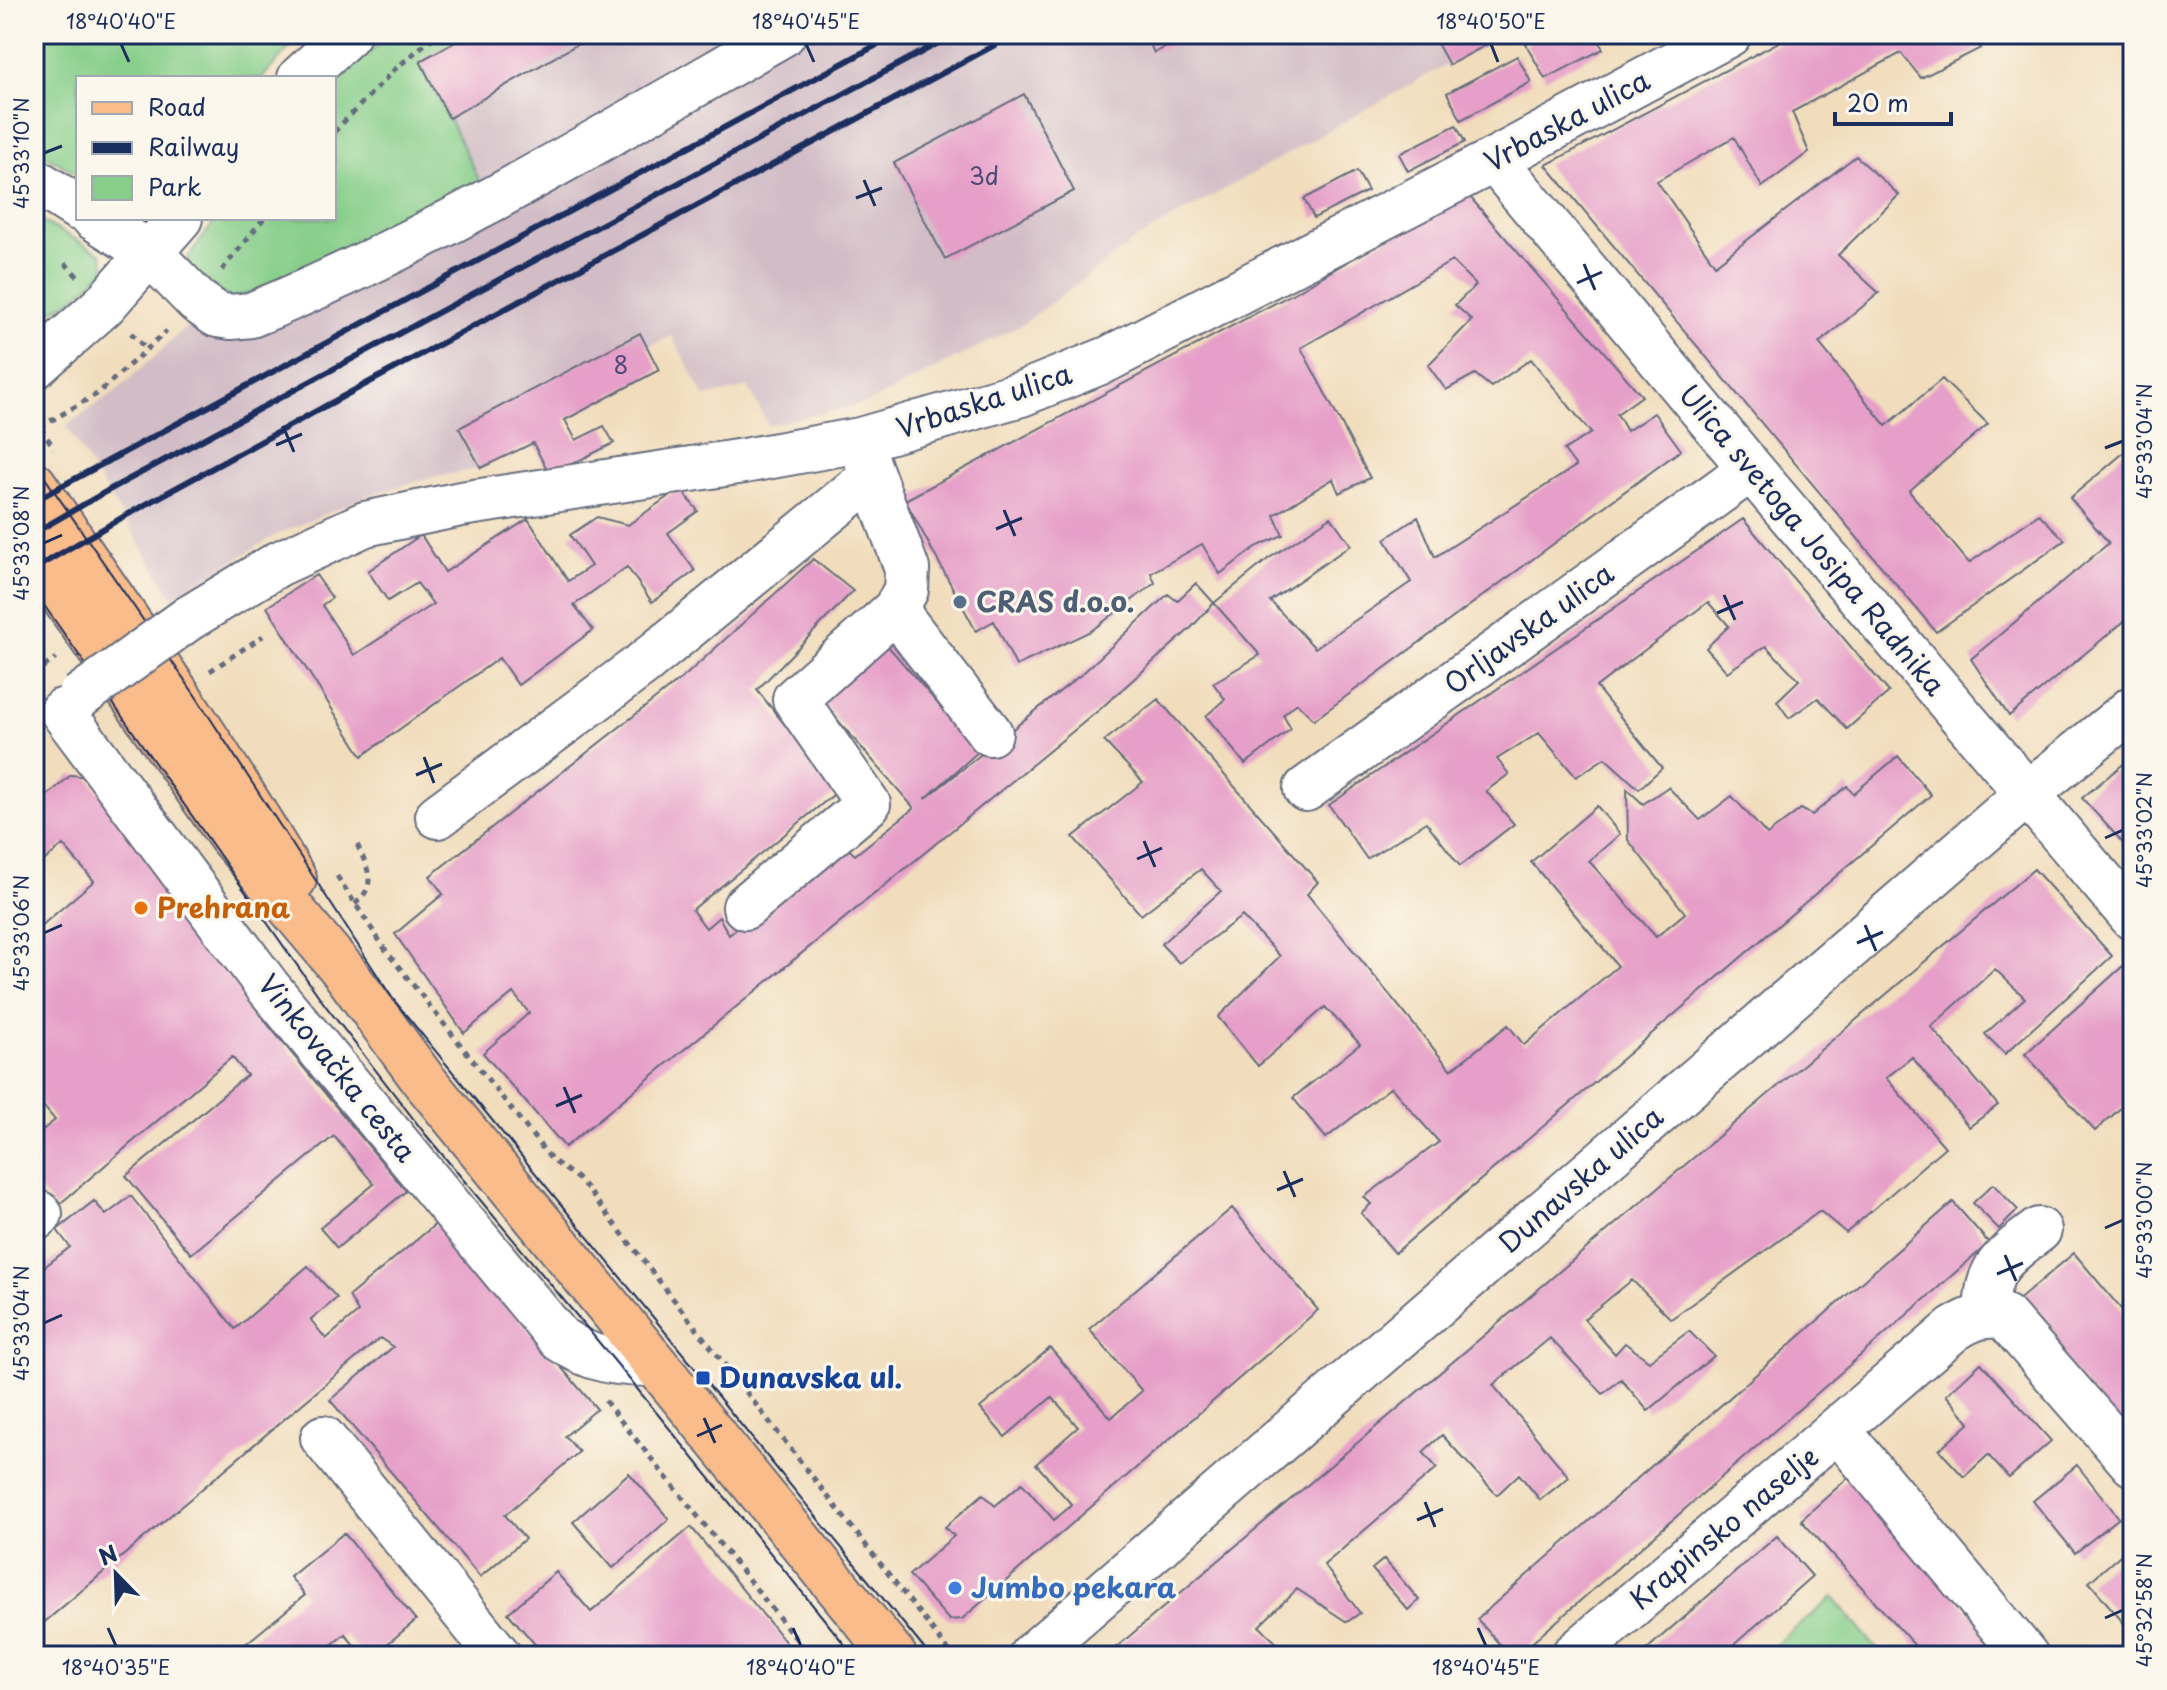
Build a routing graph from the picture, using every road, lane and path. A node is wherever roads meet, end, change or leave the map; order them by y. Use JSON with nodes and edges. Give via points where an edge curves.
{"nodes":[{"id":1,"x":348,"y":34,"type":"edge"},
{"id":2,"x":437,"y":34,"type":"edge"},
{"id":3,"x":783,"y":34,"type":"edge"},
{"id":4,"x":1729,"y":34,"type":"edge"},
{"id":5,"x":302,"y":76,"type":"edge"},
{"id":6,"x":336,"y":130,"type":"edge"},
{"id":7,"x":1494,"y":160,"type":"junction"},
{"id":8,"x":34,"y":180,"type":"edge"},
{"id":9,"x":76,"y":207,"type":"edge"},
{"id":10,"x":97,"y":220,"type":"edge"},
{"id":11,"x":178,"y":220,"type":"edge"},
{"id":12,"x":151,"y":254,"type":"junction"},
{"id":13,"x":37,"y":360,"type":"edge"},
{"id":14,"x":97,"y":394,"type":"dead end"},
{"id":15,"x":34,"y":418,"type":"edge"},
{"id":16,"x":40,"y":427,"type":"junction"},
{"id":17,"x":866,"y":458,"type":"junction"},
{"id":18,"x":46,"y":469,"type":"edge"},
{"id":19,"x":1751,"y":469,"type":"junction"},
{"id":20,"x":34,"y":556,"type":"edge"},
{"id":21,"x":895,"y":610,"type":"junction"},
{"id":22,"x":263,"y":636,"type":"dead end"},
{"id":23,"x":61,"y":655,"type":"dead end"},
{"id":24,"x":34,"y":674,"type":"edge"},
{"id":25,"x":203,"y":675,"type":"dead end"},
{"id":26,"x":2133,"y":708,"type":"edge"},
{"id":27,"x":58,"y":713,"type":"edge"},
{"id":28,"x":990,"y":733,"type":"dead end"},
{"id":29,"x":1306,"y":789,"type":"dead end"},
{"id":30,"x":2027,"y":794,"type":"junction"},
{"id":31,"x":438,"y":816,"type":"dead end"},
{"id":32,"x":357,"y":844,"type":"dead end"},
{"id":33,"x":330,"y":866,"type":"dead end"},
{"id":34,"x":355,"y":904,"type":"junction"},
{"id":35,"x":745,"y":907,"type":"dead end"},
{"id":36,"x":2133,"y":918,"type":"edge"},
{"id":37,"x":343,"y":970,"type":"junction"},
{"id":38,"x":2039,"y":1230,"type":"dead end"},
{"id":39,"x":1987,"y":1314,"type":"junction"},
{"id":40,"x":655,"y":1364,"type":"junction"},
{"id":41,"x":601,"y":1396,"type":"dead end"},
{"id":42,"x":1838,"y":1430,"type":"junction"},
{"id":43,"x":323,"y":1438,"type":"dead end"},
{"id":44,"x":2133,"y":1464,"type":"edge"},
{"id":45,"x":950,"y":1653,"type":"edge"},
{"id":46,"x":499,"y":1656,"type":"edge"},
{"id":47,"x":810,"y":1656,"type":"edge"},
{"id":48,"x":894,"y":1656,"type":"edge"},
{"id":49,"x":941,"y":1656,"type":"edge"},
{"id":50,"x":1031,"y":1656,"type":"edge"},
{"id":51,"x":1573,"y":1656,"type":"edge"},
{"id":52,"x":2026,"y":1656,"type":"edge"}],
"edges":[{"from":1,"to":5,"type":"street"},
{"from":2,"to":6,"type":"path"},
{"from":3,"to":12,"type":"street","via":[[518,187],[379,259],[251,315],[217,315]]},
{"from":4,"to":7,"type":"street","name":"Vrbaska ulica"},
{"from":7,"to":17,"type":"street","name":"Vrbaska ulica","via":[[1108,359]]},
{"from":7,"to":19,"type":"street","name":"Ulica svetoga Josipa Radnika"},
{"from":8,"to":9,"type":"street"},
{"from":10,"to":12,"type":"street"},
{"from":11,"to":12,"type":"street"},
{"from":12,"to":13,"type":"street","via":[[104,305]]},
{"from":14,"to":16,"type":"path"},
{"from":15,"to":16,"type":"path"},
{"from":16,"to":18,"type":"path"},
{"from":17,"to":21,"type":"street","via":[[907,569],[906,590]]},
{"from":17,"to":27,"type":"street","name":"Vrbaska ulica","bridge":true,"via":[[698,468],[365,524],[278,564],[189,618]]},
{"from":17,"to":31,"type":"street","via":[[643,664]]},
{"from":18,"to":37,"type":"main road","via":[[261,822]]},
{"from":19,"to":29,"type":"street","name":"Orljavska ulica"},
{"from":19,"to":30,"type":"street","name":"Ulica svetoga Josipa Radnika"},
{"from":20,"to":37,"type":"main road","via":[[223,826]]},
{"from":21,"to":28,"type":"street"},
{"from":21,"to":35,"type":"street","via":[[795,699],[868,804]]},
{"from":22,"to":25,"type":"path"},
{"from":23,"to":24,"type":"path"},
{"from":26,"to":30,"type":"street","name":"Dunavska ulica"},
{"from":27,"to":40,"type":"street","name":"Vinkovačka cesta","via":[[268,987],[560,1339],[598,1359]]},
{"from":30,"to":36,"type":"street","name":"Ulica svetoga Josipa Radnika"},
{"from":30,"to":50,"type":"street","name":"Dunavska ulica"},
{"from":32,"to":34,"type":"path","via":[[370,884]]},
{"from":33,"to":34,"type":"path"},
{"from":34,"to":45,"type":"path","via":[[396,964],[551,1159],[581,1181]]},
{"from":37,"to":40,"type":"main road","via":[[422,1078]]},
{"from":38,"to":39,"type":"street","via":[[2000,1260],[1990,1280]]},
{"from":39,"to":42,"type":"street","name":"Krapinsko naselje","via":[[1954,1329]]},
{"from":39,"to":44,"type":"street","via":[[2005,1317]]},
{"from":40,"to":48,"type":"main road"},
{"from":41,"to":47,"type":"path"},
{"from":42,"to":51,"type":"street","name":"Krapinsko naselje"},
{"from":42,"to":52,"type":"street","name":"Krapinsko naselje"},
{"from":43,"to":46,"type":"street"},
{"from":45,"to":49,"type":"path"}]}
